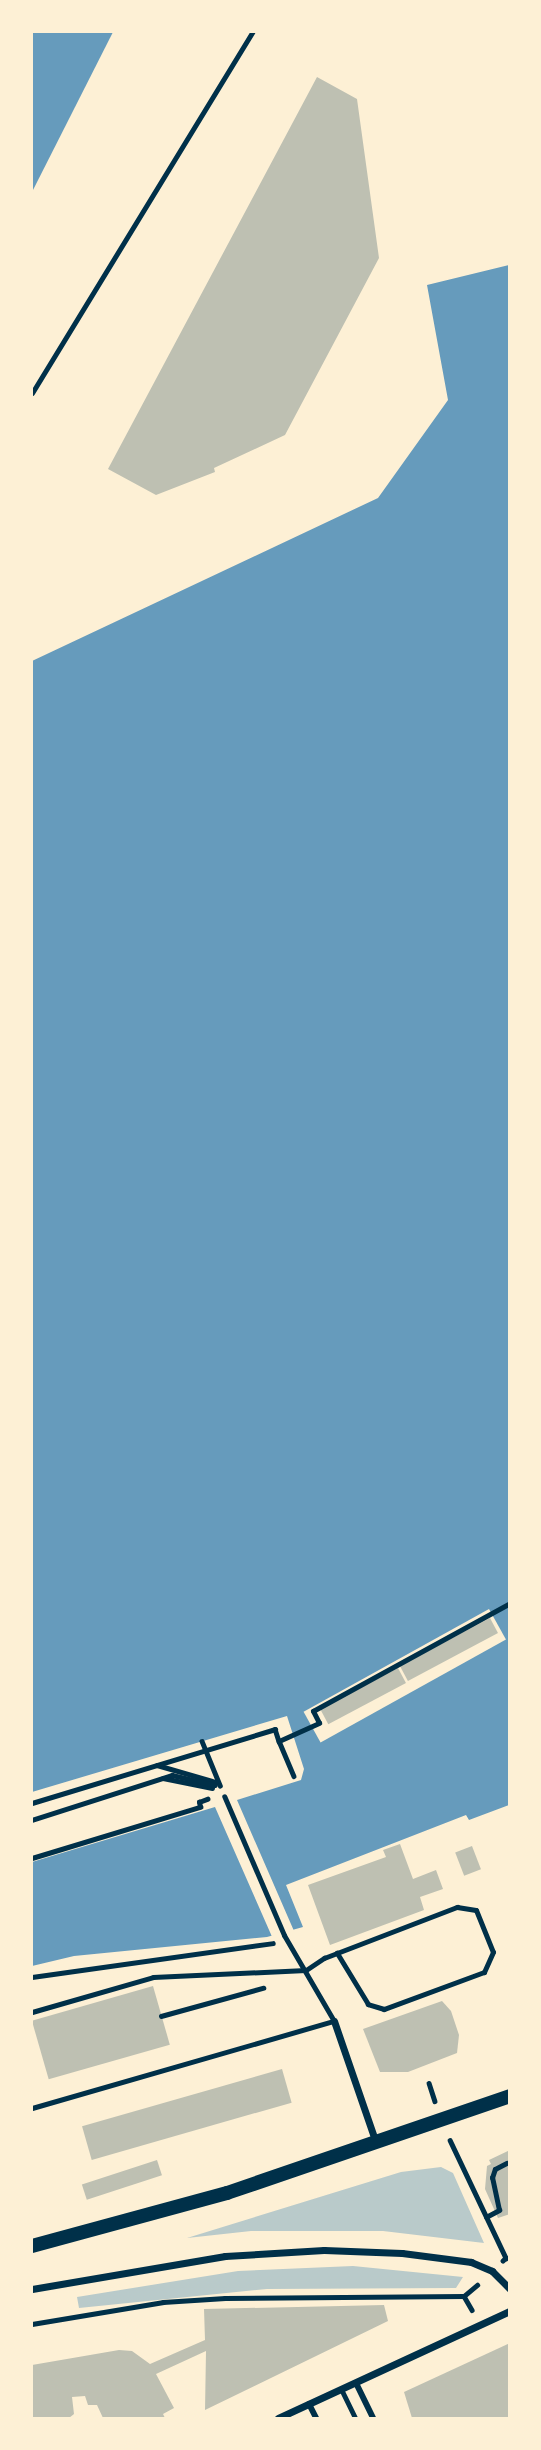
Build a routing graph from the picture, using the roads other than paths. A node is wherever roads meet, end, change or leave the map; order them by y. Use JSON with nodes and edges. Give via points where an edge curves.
{"nodes":[{"id":1,"x":252,"y":32,"type":"edge"},
{"id":2,"x":32,"y":393,"type":"edge"},
{"id":3,"x":225,"y":1796,"type":"dead end"},
{"id":4,"x":337,"y":1953,"type":"junction"},
{"id":5,"x":306,"y":1970,"type":"junction"},
{"id":6,"x":32,"y":2012,"type":"edge"},
{"id":7,"x":334,"y":2021,"type":"junction"},
{"id":8,"x":509,"y":2096,"type":"edge"},
{"id":9,"x":32,"y":2108,"type":"edge"},
{"id":10,"x":377,"y":2145,"type":"junction"},
{"id":11,"x":32,"y":2246,"type":"edge"},
{"id":12,"x":509,"y":2289,"type":"edge"},
{"id":13,"x":32,"y":2290,"type":"edge"},
{"id":14,"x":509,"y":2311,"type":"edge"},
{"id":15,"x":356,"y":2383,"type":"junction"},
{"id":16,"x":341,"y":2389,"type":"junction"},
{"id":17,"x":309,"y":2404,"type":"junction"},
{"id":18,"x":278,"y":2418,"type":"edge"},
{"id":19,"x":316,"y":2418,"type":"edge"},
{"id":20,"x":355,"y":2418,"type":"edge"},
{"id":21,"x":373,"y":2418,"type":"edge"}],
"edges":[{"from":1,"to":2,"type":"lane"},
{"from":3,"to":5,"type":"lane","via":[[284,1935]]},
{"from":4,"to":4,"type":"lane","via":[[368,2004],[384,2009],[484,1972],[493,1952],[476,1910],[457,1907]]},
{"from":4,"to":5,"type":"lane"},
{"from":5,"to":6,"type":"lane","via":[[153,1977]]},
{"from":5,"to":7,"type":"lane"},
{"from":7,"to":9,"type":"lane"},
{"from":7,"to":10,"type":"street"},
{"from":8,"to":10,"type":"main road"},
{"from":10,"to":11,"type":"main road","via":[[155,2215]]},
{"from":12,"to":13,"type":"street","via":[[492,2271],[471,2262],[324,2250],[225,2256]]},
{"from":14,"to":15,"type":"street"},
{"from":15,"to":16,"type":"street"},
{"from":15,"to":21,"type":"street"},
{"from":16,"to":17,"type":"street"},
{"from":16,"to":20,"type":"lane"},
{"from":17,"to":18,"type":"street"},
{"from":17,"to":19,"type":"street"}]}
